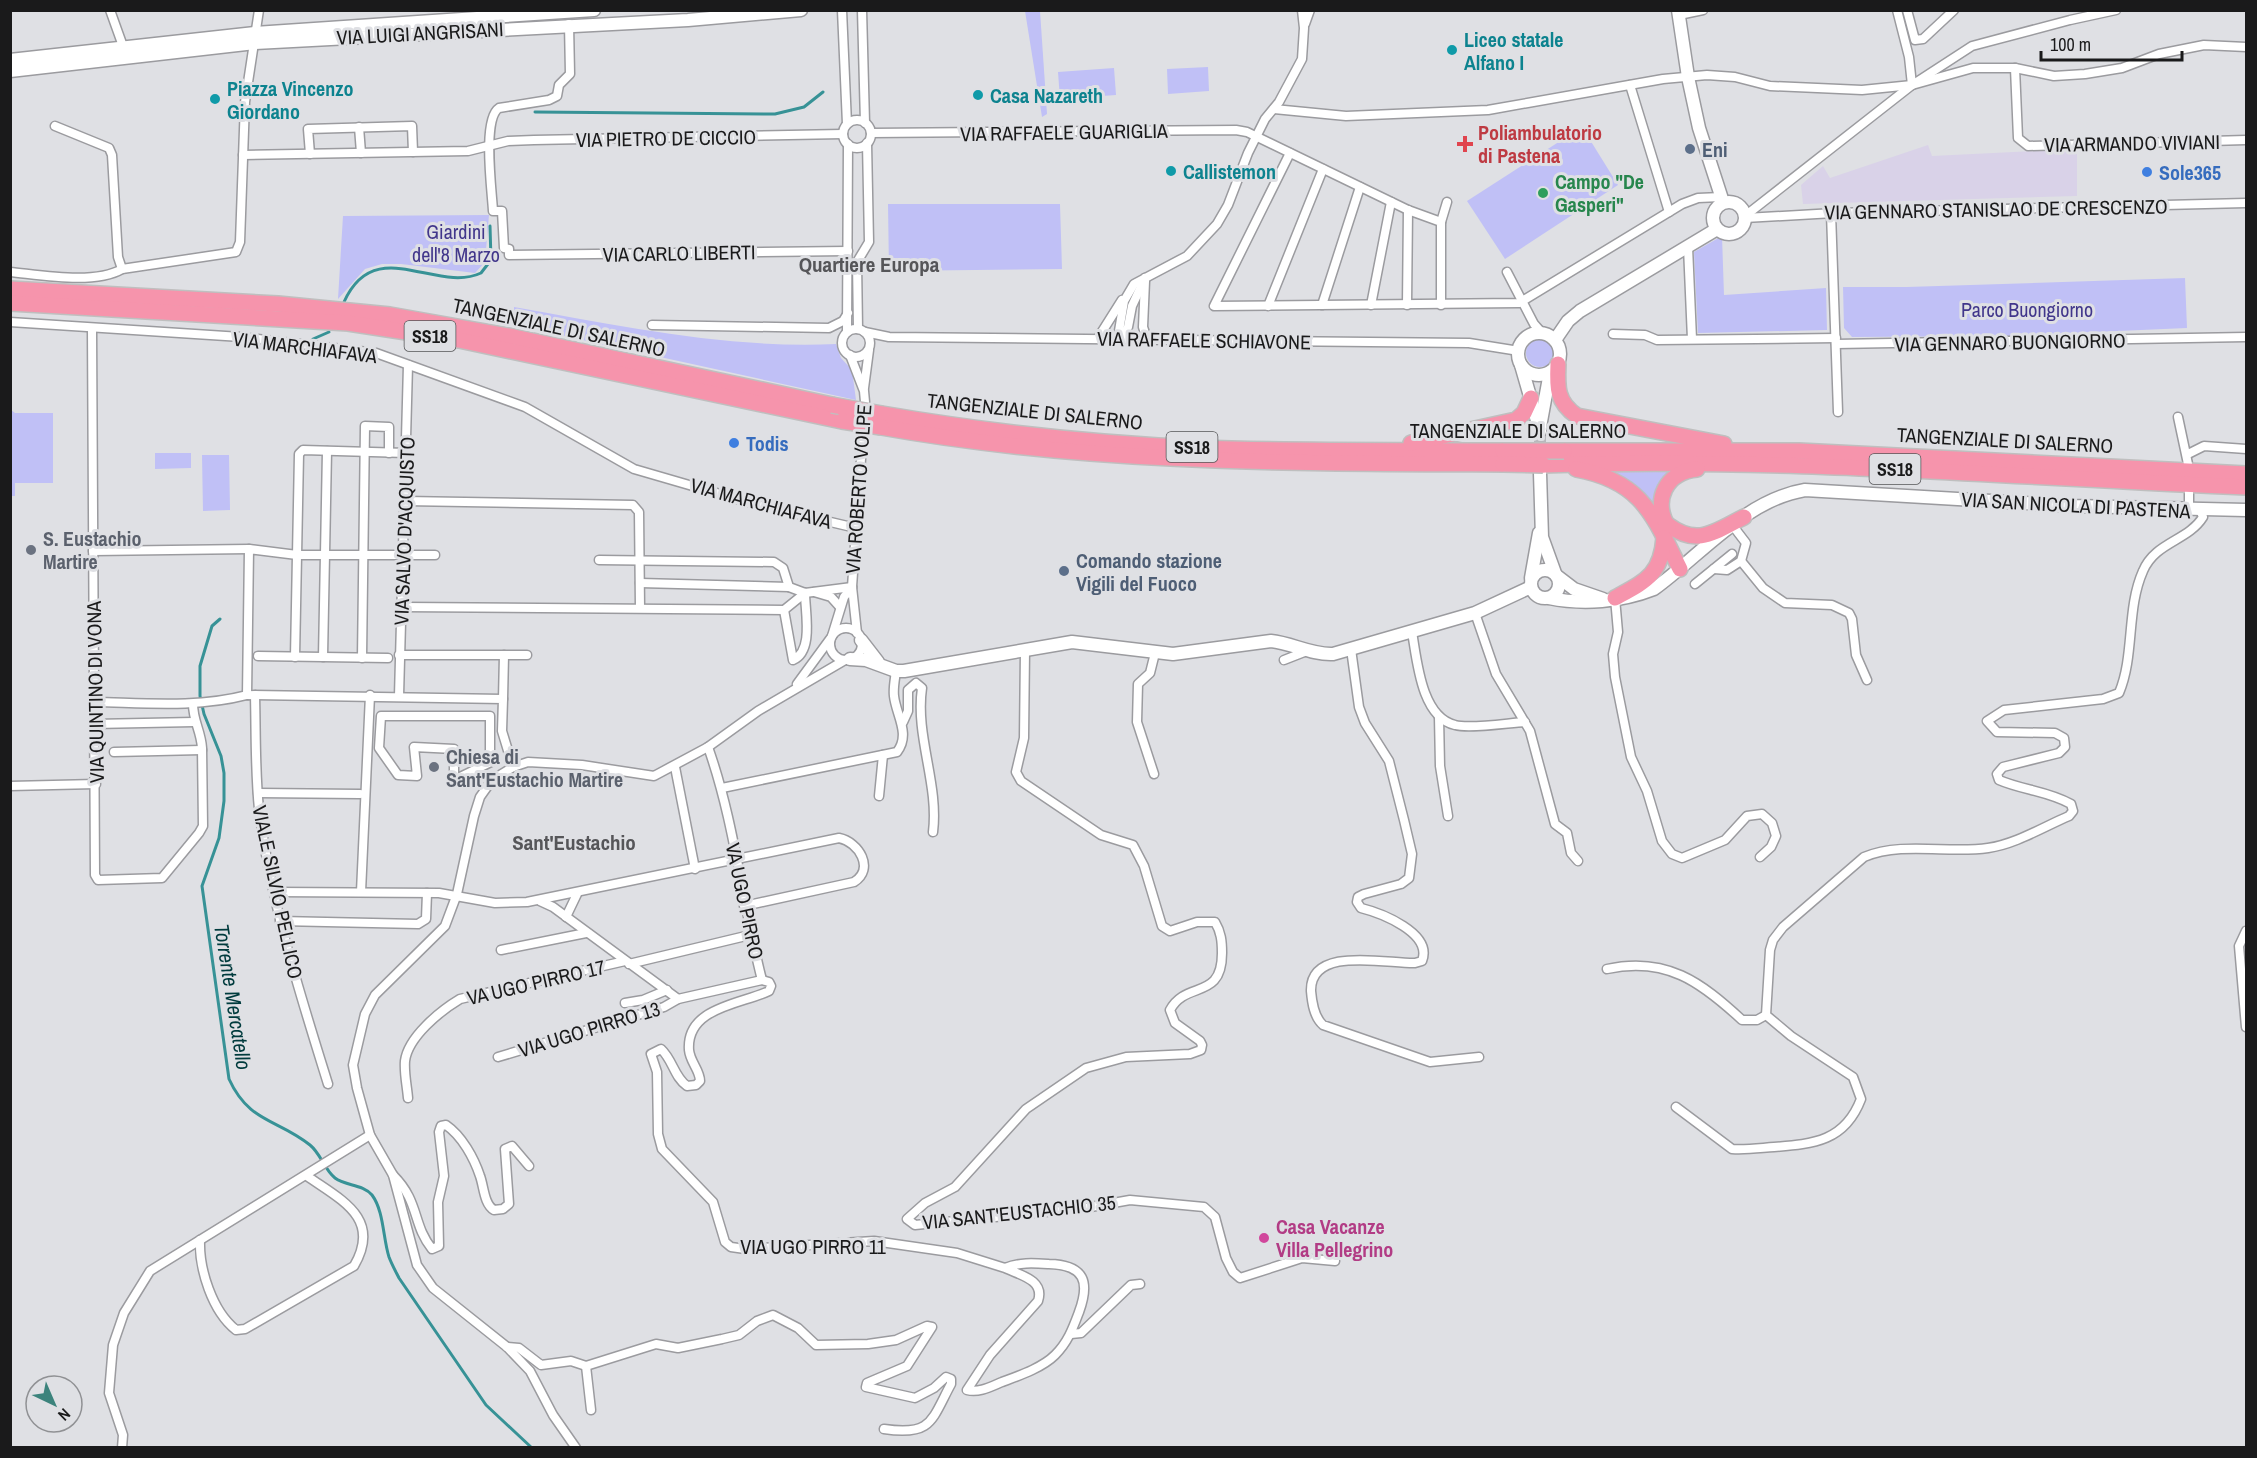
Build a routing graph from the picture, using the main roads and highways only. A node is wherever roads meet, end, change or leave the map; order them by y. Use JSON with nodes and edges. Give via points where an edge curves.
{"nodes":[{"id":1,"x":10,"y":289,"type":"edge"},
{"id":2,"x":10,"y":303,"type":"edge"},
{"id":3,"x":1554,"y":368,"type":"road end"},
{"id":4,"x":1531,"y":398,"type":"road end"},
{"id":5,"x":881,"y":420,"type":"junction"},
{"id":6,"x":1343,"y":451,"type":"junction"},
{"id":7,"x":1747,"y":451,"type":"junction"},
{"id":8,"x":1503,"y":458,"type":"junction"},
{"id":9,"x":1758,"y":464,"type":"junction"},
{"id":10,"x":1542,"y":469,"type":"junction"},
{"id":11,"x":2247,"y":474,"type":"edge"},
{"id":12,"x":2247,"y":487,"type":"edge"},
{"id":13,"x":1739,"y":521,"type":"road end"},
{"id":14,"x":1666,"y":532,"type":"junction"},
{"id":15,"x":1683,"y":567,"type":"road end"},
{"id":16,"x":1610,"y":599,"type":"road end"}],
"edges":[{"from":1,"to":5,"type":"highway","name":"TANGENZIALE DI SALERNO","number":"SS18","bridge":true,"via":[[278,304],[390,315],[514,337],[832,405]]},
{"from":2,"to":5,"type":"highway","name":"TANGENZIALE DI SALERNO","number":"SS18","bridge":true,"via":[[348,323],[459,340],[842,421]]},
{"from":3,"to":7,"type":"highway","via":[[1561,401],[1577,416]]},
{"from":4,"to":6,"type":"highway","via":[[1521,417],[1500,425],[1418,442]]},
{"from":5,"to":6,"type":"highway","name":"TANGENZIALE DI SALERNO","number":"SS18","via":[[1122,444]]},
{"from":5,"to":8,"type":"highway","name":"TANGENZIALE DI SALERNO","number":"SS18","via":[[988,444],[1152,459],[1263,463]]},
{"from":6,"to":8,"type":"highway","name":"TANGENZIALE DI SALERNO","number":"SS18"},
{"from":7,"to":8,"type":"highway","name":"TANGENZIALE DI SALERNO","number":"SS18","bridge":true,"via":[[1564,451]]},
{"from":7,"to":11,"type":"highway","name":"TANGENZIALE DI SALERNO","number":"SS18"},
{"from":8,"to":10,"type":"highway","name":"TANGENZIALE DI SALERNO","number":"SS18","bridge":true},
{"from":9,"to":10,"type":"highway","name":"TANGENZIALE DI SALERNO","number":"SS18"},
{"from":9,"to":12,"type":"highway","name":"TANGENZIALE DI SALERNO","number":"SS18"},
{"from":9,"to":14,"type":"highway","via":[[1685,470],[1677,475],[1661,495]]},
{"from":10,"to":14,"type":"highway","via":[[1600,475],[1620,482]]},
{"from":13,"to":14,"type":"highway","via":[[1702,537]]},
{"from":14,"to":15,"type":"highway"},
{"from":14,"to":16,"type":"highway","via":[[1661,559],[1652,576]]}]}
